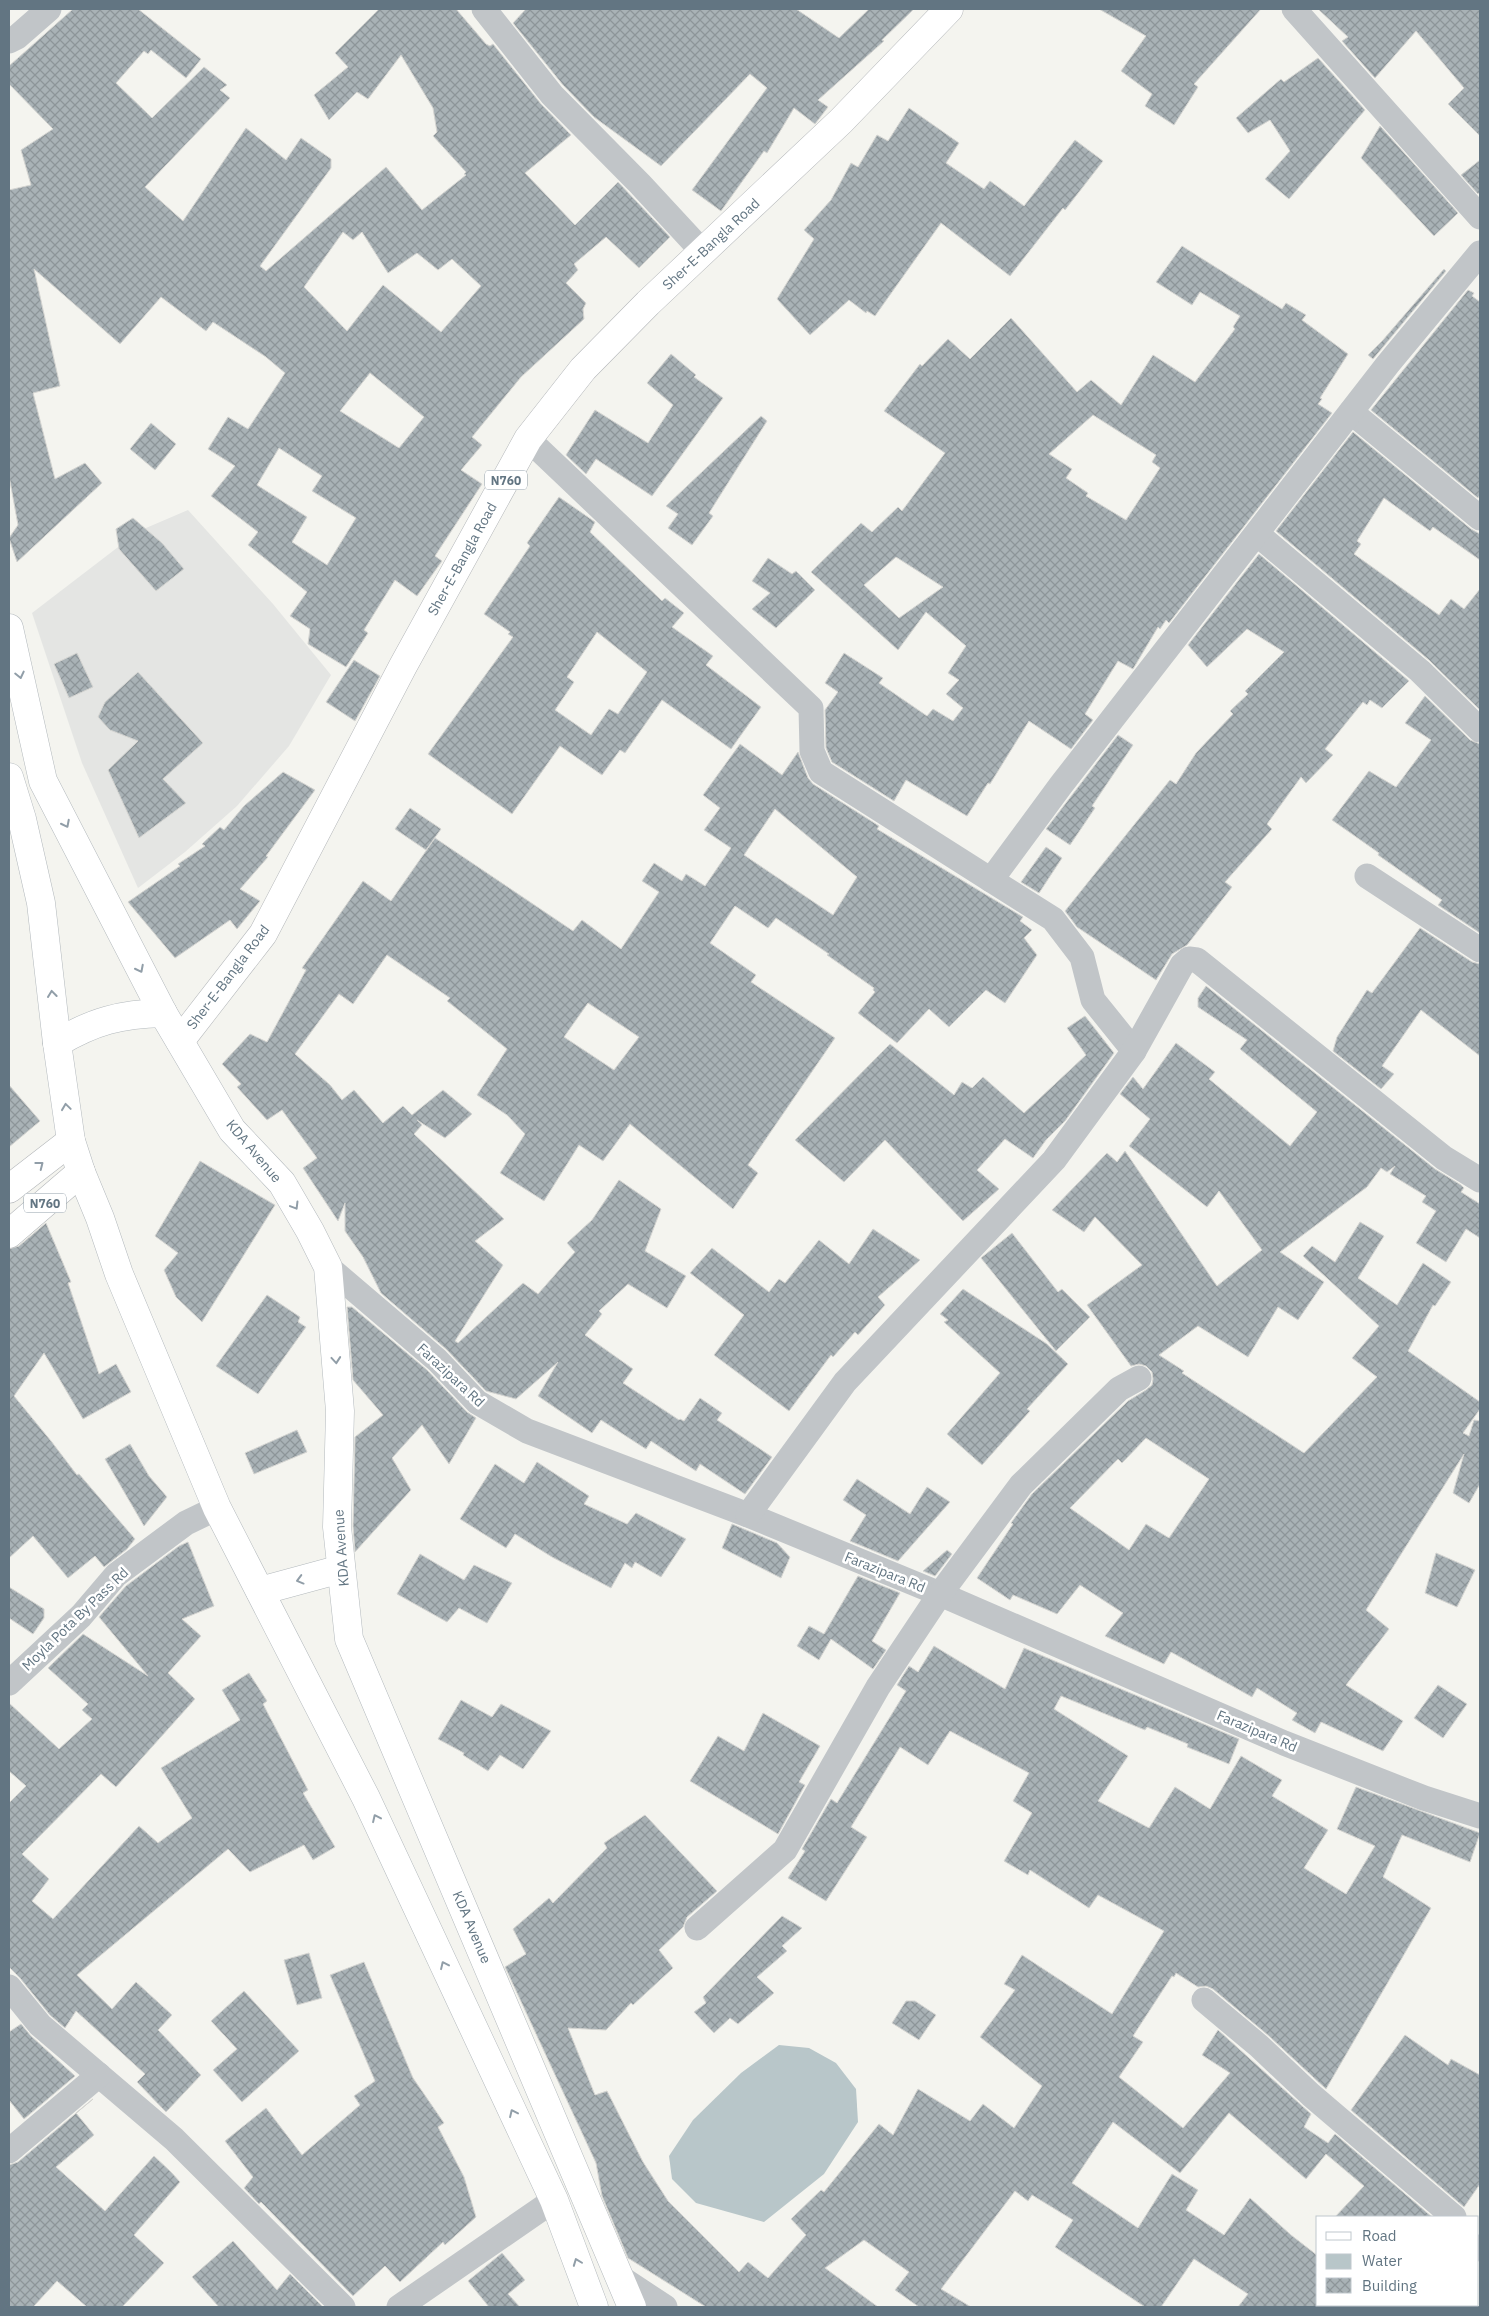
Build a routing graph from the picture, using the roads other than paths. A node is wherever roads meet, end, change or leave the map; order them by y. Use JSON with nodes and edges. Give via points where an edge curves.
{"nodes":[{"id":1,"x":49,"y":9,"type":"edge"},
{"id":2,"x":484,"y":9,"type":"edge"},
{"id":3,"x":950,"y":9,"type":"edge"},
{"id":4,"x":1294,"y":9,"type":"edge"},
{"id":5,"x":9,"y":41,"type":"edge"},
{"id":6,"x":1480,"y":217,"type":"edge"},
{"id":7,"x":702,"y":251,"type":"junction"},
{"id":8,"x":1480,"y":252,"type":"edge"},
{"id":9,"x":1351,"y":412,"type":"junction"},
{"id":10,"x":528,"y":440,"type":"junction"},
{"id":11,"x":1480,"y":518,"type":"edge"},
{"id":12,"x":1257,"y":534,"type":"junction"},
{"id":13,"x":9,"y":628,"type":"edge"},
{"id":14,"x":1480,"y":730,"type":"edge"},
{"id":15,"x":9,"y":777,"type":"edge"},
{"id":16,"x":1367,"y":876,"type":"dead end"},
{"id":17,"x":991,"y":880,"type":"junction"},
{"id":18,"x":1480,"y":950,"type":"edge"},
{"id":19,"x":163,"y":1013,"type":"junction"},
{"id":20,"x":180,"y":1041,"type":"junction"},
{"id":21,"x":57,"y":1043,"type":"junction"},
{"id":22,"x":1134,"y":1052,"type":"junction"},
{"id":23,"x":71,"y":1141,"type":"junction"},
{"id":24,"x":81,"y":1172,"type":"junction"},
{"id":25,"x":1479,"y":1177,"type":"edge"},
{"id":26,"x":9,"y":1189,"type":"edge"},
{"id":27,"x":9,"y":1234,"type":"edge"},
{"id":28,"x":328,"y":1267,"type":"junction"},
{"id":29,"x":1139,"y":1378,"type":"dead end"},
{"id":30,"x":217,"y":1508,"type":"junction"},
{"id":31,"x":748,"y":1515,"type":"junction"},
{"id":32,"x":341,"y":1570,"type":"junction"},
{"id":33,"x":260,"y":1591,"type":"junction"},
{"id":34,"x":940,"y":1594,"type":"junction"},
{"id":35,"x":9,"y":1683,"type":"edge"},
{"id":36,"x":1480,"y":1816,"type":"edge"},
{"id":37,"x":697,"y":1928,"type":"dead end"},
{"id":38,"x":9,"y":1987,"type":"edge"},
{"id":39,"x":1204,"y":2000,"type":"dead end"},
{"id":40,"x":99,"y":2075,"type":"junction"},
{"id":41,"x":9,"y":2151,"type":"edge"},
{"id":42,"x":554,"y":2200,"type":"junction"},
{"id":43,"x":1453,"y":2216,"type":"edge"},
{"id":44,"x":621,"y":2278,"type":"junction"},
{"id":45,"x":343,"y":2307,"type":"edge"},
{"id":46,"x":399,"y":2307,"type":"edge"},
{"id":47,"x":594,"y":2307,"type":"edge"},
{"id":48,"x":632,"y":2307,"type":"edge"},
{"id":49,"x":666,"y":2307,"type":"edge"}],
"edges":[{"from":1,"to":5,"type":"street"},
{"from":2,"to":7,"type":"street","via":[[552,95]]},
{"from":3,"to":7,"type":"main road","name":"Sher-E-Bangla Road","number":"N760","via":[[841,120]]},
{"from":4,"to":6,"type":"street"},
{"from":7,"to":10,"type":"main road","name":"Sher-E-Bangla Road","number":"N760","via":[[583,369]]},
{"from":8,"to":9,"type":"street"},
{"from":9,"to":11,"type":"street"},
{"from":9,"to":12,"type":"street"},
{"from":10,"to":17,"type":"street","via":[[811,708],[812,751],[822,772]]},
{"from":10,"to":20,"type":"main road","name":"Sher-E-Bangla Road","number":"N760","via":[[403,666],[263,934]]},
{"from":12,"to":14,"type":"street","via":[[1420,671]]},
{"from":12,"to":17,"type":"street"},
{"from":13,"to":19,"type":"main road","name":"KDA Avenue","one_way":true,"via":[[43,781]]},
{"from":21,"to":15,"type":"main road","one_way":true,"via":[[41,903]]},
{"from":16,"to":18,"type":"street"},
{"from":17,"to":22,"type":"street","via":[[1053,919],[1082,957],[1093,1000]]},
{"from":19,"to":20,"type":"main road","name":"KDA Avenue"},
{"from":19,"to":21,"type":"main road","via":[[98,1021]]},
{"from":20,"to":28,"type":"main road","name":"KDA Avenue","one_way":true,"via":[[232,1130],[282,1183]]},
{"from":23,"to":21,"type":"main road","one_way":true},
{"from":22,"to":25,"type":"street","via":[[1182,965],[1189,959],[1197,960],[1444,1158]]},
{"from":22,"to":31,"type":"street","via":[[1054,1160],[845,1382]]},
{"from":23,"to":24,"type":"main road"},
{"from":26,"to":23,"type":"main road","number":"N760","one_way":true},
{"from":24,"to":27,"type":"main road","number":"N760"},
{"from":24,"to":30,"type":"main road"},
{"from":28,"to":31,"type":"street","name":"Farazipara Rd","via":[[437,1360],[477,1402],[527,1431]]},
{"from":28,"to":32,"type":"main road","name":"KDA Avenue","one_way":true,"via":[[340,1411],[337,1527]]},
{"from":29,"to":34,"type":"street","via":[[1119,1389],[1021,1484]]},
{"from":30,"to":33,"type":"main road"},
{"from":30,"to":35,"type":"street","name":"Moyla Pota By Pass Rd","via":[[186,1523],[116,1575],[81,1616]]},
{"from":31,"to":34,"type":"street","name":"Farazipara Rd"},
{"from":32,"to":33,"type":"main road","one_way":true},
{"from":32,"to":44,"type":"main road","name":"KDA Avenue","via":[[349,1639]]},
{"from":42,"to":33,"type":"main road","one_way":true,"via":[[366,1798]]},
{"from":34,"to":36,"type":"street","name":"Farazipara Rd","via":[[1284,1743],[1424,1798]]},
{"from":34,"to":37,"type":"street","via":[[878,1687],[785,1850]]},
{"from":38,"to":40,"type":"street","via":[[40,2025]]},
{"from":39,"to":43,"type":"street"},
{"from":40,"to":41,"type":"street"},
{"from":40,"to":45,"type":"street","via":[[174,2139]]},
{"from":42,"to":46,"type":"street"},
{"from":47,"to":42,"type":"main road","one_way":true},
{"from":44,"to":48,"type":"main road","name":"KDA Avenue"},
{"from":44,"to":49,"type":"street"}]}
